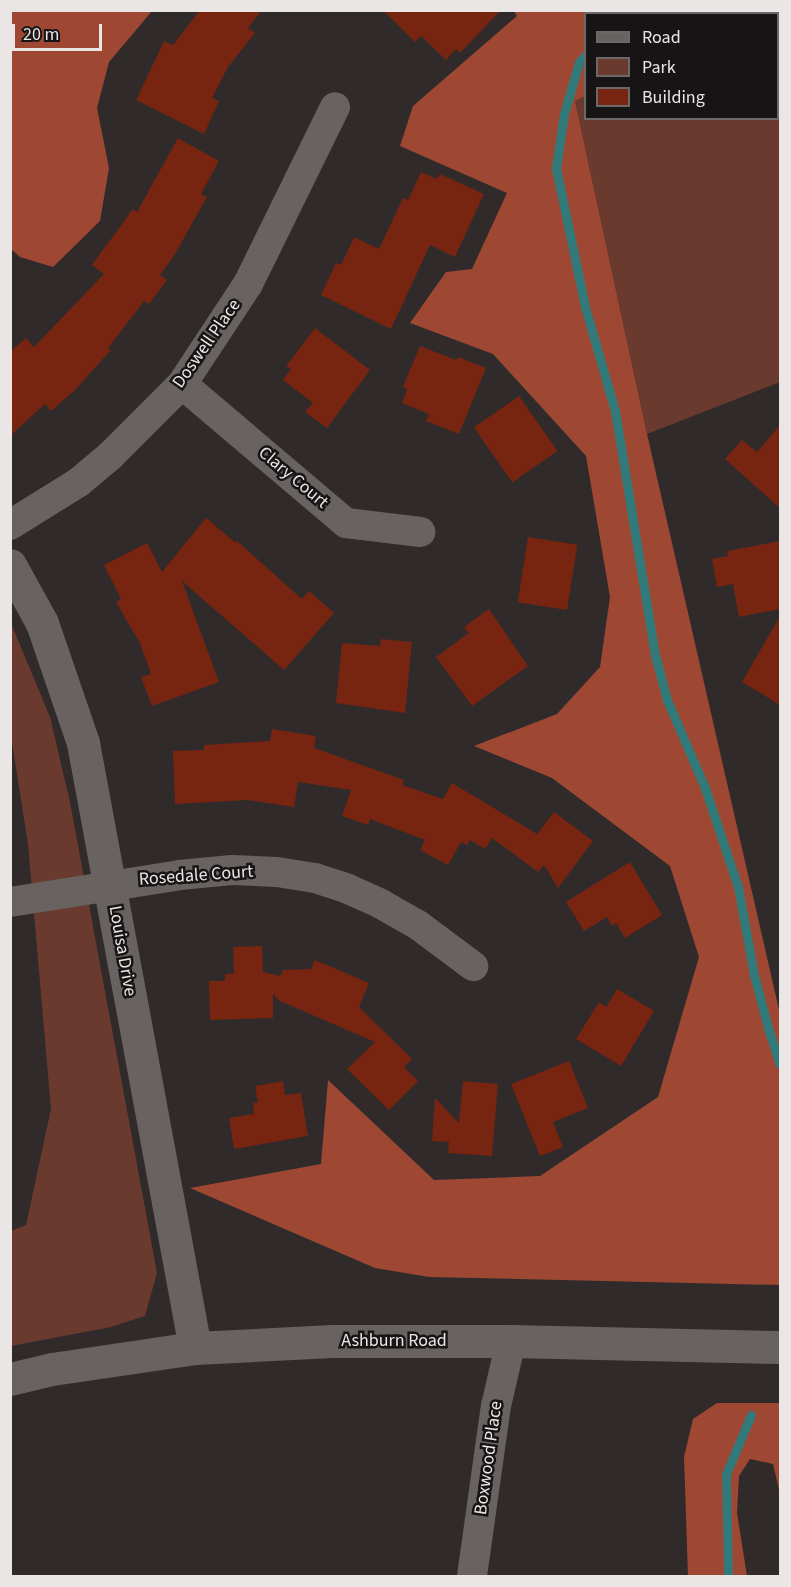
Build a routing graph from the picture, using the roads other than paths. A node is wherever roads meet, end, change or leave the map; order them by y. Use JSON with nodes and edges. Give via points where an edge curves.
{"nodes":[{"id":1,"x":335,"y":107,"type":"dead end"},
{"id":2,"x":182,"y":384,"type":"junction"},
{"id":3,"x":10,"y":525,"type":"edge"},
{"id":4,"x":420,"y":532,"type":"dead end"},
{"id":5,"x":10,"y":565,"type":"edge"},
{"id":6,"x":109,"y":884,"type":"junction"},
{"id":7,"x":10,"y":902,"type":"edge"},
{"id":8,"x":473,"y":966,"type":"dead end"},
{"id":9,"x":511,"y":1341,"type":"junction"},
{"id":10,"x":780,"y":1347,"type":"edge"},
{"id":11,"x":195,"y":1348,"type":"junction"},
{"id":12,"x":10,"y":1378,"type":"edge"},
{"id":13,"x":472,"y":1576,"type":"edge"}],
"edges":[{"from":1,"to":2,"type":"street","name":"Doswell Place","via":[[248,284]]},
{"from":2,"to":3,"type":"street","name":"Doswell Place","via":[[79,482]]},
{"from":2,"to":4,"type":"street","name":"Clary Court","via":[[346,523]]},
{"from":5,"to":6,"type":"street","name":"Louisa Drive","via":[[42,623],[83,743]]},
{"from":6,"to":7,"type":"street","name":"Rosedale Court"},
{"from":6,"to":8,"type":"street","name":"Rosedale Court","via":[[232,870],[315,878],[381,904]]},
{"from":6,"to":11,"type":"street","name":"Louisa Drive"},
{"from":9,"to":10,"type":"street","name":"Ashburn Road"},
{"from":9,"to":11,"type":"street","name":"Ashburn Road","via":[[332,1341]]},
{"from":9,"to":13,"type":"street","name":"Boxwood Place","via":[[496,1406]]},
{"from":11,"to":12,"type":"street","name":"Ashburn Road"}]}
